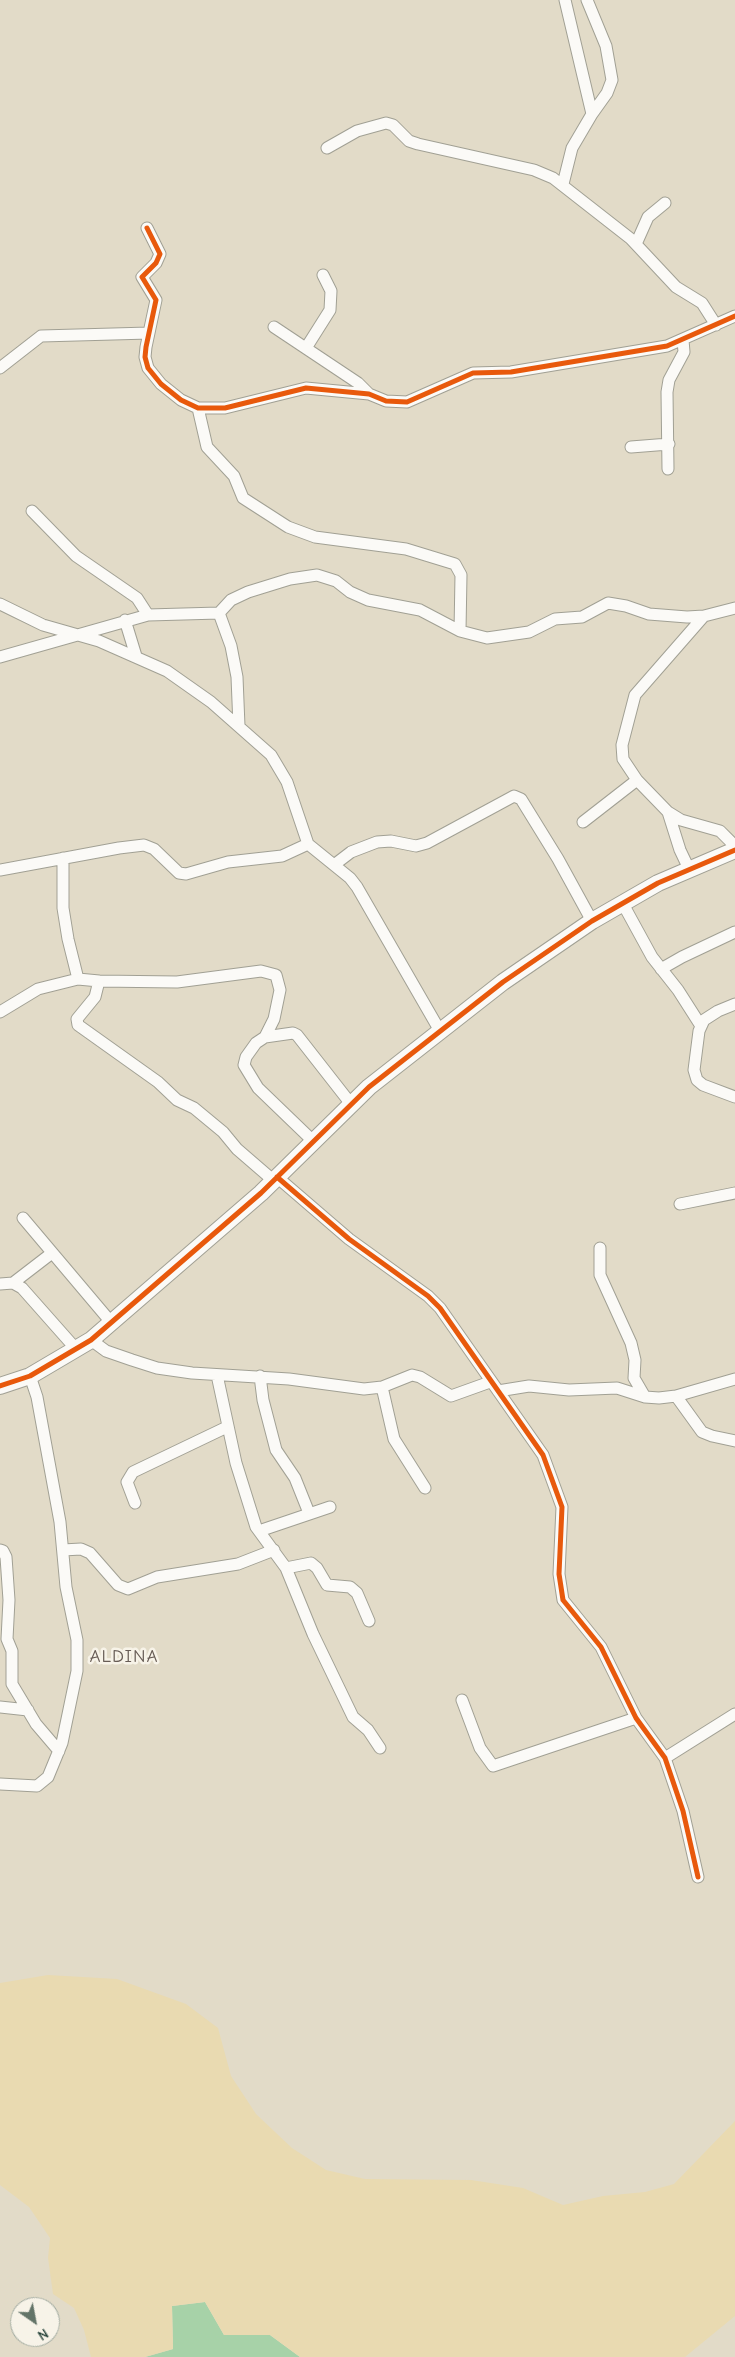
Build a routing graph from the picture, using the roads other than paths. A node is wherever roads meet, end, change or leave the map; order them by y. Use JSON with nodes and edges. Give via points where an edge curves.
{"nodes":[{"id":1,"x":565,"y":0,"type":"edge"},
{"id":2,"x":588,"y":0,"type":"edge"},
{"id":3,"x":592,"y":114,"type":"junction"},
{"id":4,"x":327,"y":148,"type":"dead end"},
{"id":5,"x":563,"y":184,"type":"junction"},
{"id":6,"x":665,"y":203,"type":"dead end"},
{"id":7,"x":147,"y":228,"type":"dead end"},
{"id":8,"x":636,"y":244,"type":"junction"},
{"id":9,"x":323,"y":276,"type":"dead end"},
{"id":10,"x":735,"y":316,"type":"edge"},
{"id":11,"x":716,"y":325,"type":"junction"},
{"id":12,"x":274,"y":327,"type":"dead end"},
{"id":13,"x":149,"y":333,"type":"junction"},
{"id":14,"x":683,"y":340,"type":"junction"},
{"id":15,"x":306,"y":348,"type":"junction"},
{"id":16,"x":0,"y":368,"type":"edge"},
{"id":17,"x":369,"y":394,"type":"junction"},
{"id":18,"x":198,"y":408,"type":"junction"},
{"id":19,"x":669,"y":444,"type":"junction"},
{"id":20,"x":631,"y":447,"type":"dead end"},
{"id":21,"x":668,"y":469,"type":"dead end"},
{"id":22,"x":32,"y":511,"type":"dead end"},
{"id":23,"x":0,"y":604,"type":"edge"},
{"id":24,"x":735,"y":608,"type":"edge"},
{"id":25,"x":219,"y":613,"type":"junction"},
{"id":26,"x":148,"y":615,"type":"junction"},
{"id":27,"x":704,"y":616,"type":"junction"},
{"id":28,"x":125,"y":620,"type":"junction"},
{"id":29,"x":460,"y":631,"type":"junction"},
{"id":30,"x":78,"y":634,"type":"junction"},
{"id":31,"x":136,"y":656,"type":"junction"},
{"id":32,"x":0,"y":657,"type":"edge"},
{"id":33,"x":239,"y":726,"type":"junction"},
{"id":34,"x":637,"y":780,"type":"junction"},
{"id":35,"x":668,"y":812,"type":"junction"},
{"id":36,"x":583,"y":822,"type":"dead end"},
{"id":37,"x":308,"y":844,"type":"junction"},
{"id":38,"x":735,"y":846,"type":"edge"},
{"id":39,"x":735,"y":850,"type":"edge"},
{"id":40,"x":63,"y":858,"type":"junction"},
{"id":41,"x":334,"y":865,"type":"junction"},
{"id":42,"x":689,"y":869,"type":"junction"},
{"id":43,"x":0,"y":870,"type":"edge"},
{"id":44,"x":623,"y":904,"type":"junction"},
{"id":45,"x":592,"y":921,"type":"junction"},
{"id":46,"x":735,"y":932,"type":"edge"},
{"id":47,"x":661,"y":970,"type":"junction"},
{"id":48,"x":78,"y":980,"type":"junction"},
{"id":49,"x":99,"y":981,"type":"junction"},
{"id":50,"x":735,"y":1004,"type":"edge"},
{"id":51,"x":0,"y":1012,"type":"edge"},
{"id":52,"x":701,"y":1026,"type":"junction"},
{"id":53,"x":440,"y":1031,"type":"junction"},
{"id":54,"x":265,"y":1038,"type":"junction"},
{"id":55,"x":735,"y":1097,"type":"edge"},
{"id":56,"x":351,"y":1104,"type":"junction"},
{"id":57,"x":313,"y":1141,"type":"junction"},
{"id":58,"x":276,"y":1179,"type":"junction"},
{"id":59,"x":735,"y":1193,"type":"edge"},
{"id":60,"x":680,"y":1204,"type":"dead end"},
{"id":61,"x":23,"y":1218,"type":"dead end"},
{"id":62,"x":600,"y":1248,"type":"dead end"},
{"id":63,"x":52,"y":1253,"type":"junction"},
{"id":64,"x":13,"y":1283,"type":"junction"},
{"id":65,"x":0,"y":1284,"type":"edge"},
{"id":66,"x":110,"y":1321,"type":"junction"},
{"id":67,"x":91,"y":1340,"type":"junction"},
{"id":68,"x":76,"y":1349,"type":"junction"},
{"id":69,"x":30,"y":1376,"type":"junction"},
{"id":70,"x":217,"y":1376,"type":"junction"},
{"id":71,"x":260,"y":1376,"type":"junction"},
{"id":72,"x":634,"y":1378,"type":"junction"},
{"id":73,"x":735,"y":1379,"type":"edge"},
{"id":74,"x":490,"y":1382,"type":"junction"},
{"id":75,"x":0,"y":1386,"type":"edge"},
{"id":76,"x":382,"y":1387,"type":"junction"},
{"id":77,"x":620,"y":1388,"type":"junction"},
{"id":78,"x":498,"y":1391,"type":"junction"},
{"id":79,"x":676,"y":1396,"type":"junction"},
{"id":80,"x":645,"y":1397,"type":"junction"},
{"id":81,"x":227,"y":1427,"type":"junction"},
{"id":82,"x":735,"y":1441,"type":"edge"},
{"id":83,"x":425,"y":1488,"type":"dead end"},
{"id":84,"x":135,"y":1503,"type":"dead end"},
{"id":85,"x":330,"y":1506,"type":"dead end"},
{"id":86,"x":309,"y":1513,"type":"junction"},
{"id":87,"x":259,"y":1531,"type":"junction"},
{"id":88,"x":0,"y":1550,"type":"edge"},
{"id":89,"x":63,"y":1550,"type":"junction"},
{"id":90,"x":274,"y":1550,"type":"junction"},
{"id":91,"x":286,"y":1568,"type":"junction"},
{"id":92,"x":369,"y":1621,"type":"dead end"},
{"id":93,"x":462,"y":1700,"type":"dead end"},
{"id":94,"x":0,"y":1706,"type":"edge"},
{"id":95,"x":28,"y":1710,"type":"junction"},
{"id":96,"x":735,"y":1714,"type":"edge"},
{"id":97,"x":636,"y":1718,"type":"junction"},
{"id":98,"x":380,"y":1748,"type":"dead end"},
{"id":99,"x":59,"y":1750,"type":"junction"},
{"id":100,"x":665,"y":1758,"type":"junction"},
{"id":101,"x":0,"y":1784,"type":"edge"},
{"id":102,"x":698,"y":1877,"type":"dead end"}],
"edges":[{"from":1,"to":3,"type":"street"},
{"from":2,"to":3,"type":"street","via":[[606,46],[612,72],[610,87]]},
{"from":3,"to":5,"type":"street","via":[[572,148]]},
{"from":4,"to":5,"type":"street","via":[[357,131],[386,123],[393,125],[409,141],[534,170]]},
{"from":5,"to":8,"type":"street"},
{"from":6,"to":8,"type":"street","via":[[648,217]]},
{"from":7,"to":13,"type":"street","via":[[160,254],[142,277],[156,300]]},
{"from":8,"to":11,"type":"street","via":[[676,287],[702,303]]},
{"from":9,"to":15,"type":"street","via":[[331,291],[330,310]]},
{"from":10,"to":11,"type":"street"},
{"from":11,"to":14,"type":"street"},
{"from":12,"to":15,"type":"street"},
{"from":13,"to":16,"type":"street","via":[[41,336]]},
{"from":13,"to":18,"type":"street","via":[[145,357],[154,376],[181,400]]},
{"from":14,"to":17,"type":"street","via":[[650,349],[510,372],[473,373],[407,402],[386,401]]},
{"from":14,"to":19,"type":"street","via":[[684,352],[669,380],[667,392]]},
{"from":15,"to":17,"type":"street"},
{"from":17,"to":18,"type":"street","via":[[306,388],[224,408]]},
{"from":18,"to":29,"type":"street","via":[[208,447],[234,476],[243,498],[288,527],[315,537],[406,549],[455,564],[461,575]]},
{"from":19,"to":20,"type":"street"},
{"from":19,"to":21,"type":"street"},
{"from":22,"to":26,"type":"street","via":[[76,556],[137,598]]},
{"from":23,"to":30,"type":"street","via":[[43,625]]},
{"from":24,"to":27,"type":"street"},
{"from":25,"to":26,"type":"street"},
{"from":25,"to":29,"type":"street","via":[[231,600],[248,592],[290,579],[317,575],[336,581],[368,600],[420,610]]},
{"from":25,"to":33,"type":"street","via":[[237,676]]},
{"from":26,"to":28,"type":"street"},
{"from":27,"to":29,"type":"street","via":[[649,614],[608,603],[582,617],[555,619],[523,633],[487,638]]},
{"from":27,"to":34,"type":"street","via":[[633,699],[621,749],[624,763]]},
{"from":28,"to":30,"type":"street"},
{"from":28,"to":31,"type":"street"},
{"from":30,"to":31,"type":"street"},
{"from":30,"to":32,"type":"street"},
{"from":31,"to":33,"type":"street","via":[[167,671]]},
{"from":33,"to":37,"type":"street","via":[[279,766]]},
{"from":34,"to":35,"type":"street"},
{"from":34,"to":36,"type":"street"},
{"from":35,"to":38,"type":"street","via":[[714,829]]},
{"from":35,"to":42,"type":"street"},
{"from":37,"to":40,"type":"street","via":[[282,856],[228,862],[186,874],[179,873],[154,849],[144,845]]},
{"from":37,"to":41,"type":"street"},
{"from":39,"to":42,"type":"street"},
{"from":40,"to":43,"type":"street"},
{"from":40,"to":48,"type":"street","via":[[63,908]]},
{"from":41,"to":45,"type":"street","via":[[351,852],[377,842],[427,844],[514,796],[521,799]]},
{"from":41,"to":53,"type":"street","via":[[357,887]]},
{"from":42,"to":44,"type":"street"},
{"from":44,"to":45,"type":"street"},
{"from":44,"to":47,"type":"street"},
{"from":45,"to":53,"type":"street","via":[[503,982]]},
{"from":46,"to":47,"type":"street"},
{"from":47,"to":52,"type":"street"},
{"from":48,"to":49,"type":"street"},
{"from":48,"to":51,"type":"street","via":[[38,989]]},
{"from":49,"to":54,"type":"street","via":[[177,982],[248,972],[270,973],[278,979],[280,990],[274,1019]]},
{"from":49,"to":58,"type":"street","via":[[95,997],[77,1019],[78,1025],[158,1082],[177,1100],[194,1108],[223,1132],[237,1149]]},
{"from":50,"to":52,"type":"street","via":[[710,1015]]},
{"from":52,"to":55,"type":"street","via":[[695,1061],[697,1080],[706,1087]]},
{"from":53,"to":56,"type":"street"},
{"from":54,"to":56,"type":"street","via":[[297,1035]]},
{"from":54,"to":57,"type":"street","via":[[256,1043],[246,1057],[245,1068],[258,1088]]},
{"from":56,"to":57,"type":"street"},
{"from":57,"to":58,"type":"street"},
{"from":58,"to":66,"type":"street"},
{"from":58,"to":74,"type":"street","via":[[349,1239],[428,1296],[452,1325]]},
{"from":59,"to":60,"type":"street"},
{"from":61,"to":63,"type":"street"},
{"from":62,"to":72,"type":"street","via":[[600,1275],[634,1351]]},
{"from":63,"to":64,"type":"street"},
{"from":63,"to":66,"type":"street"},
{"from":64,"to":65,"type":"street"},
{"from":64,"to":68,"type":"street","via":[[22,1288]]},
{"from":66,"to":67,"type":"street"},
{"from":67,"to":68,"type":"street"},
{"from":67,"to":70,"type":"street","via":[[106,1351],[157,1368]]},
{"from":68,"to":69,"type":"street"},
{"from":69,"to":75,"type":"street"},
{"from":69,"to":89,"type":"street"},
{"from":70,"to":71,"type":"street"},
{"from":70,"to":81,"type":"street"},
{"from":71,"to":76,"type":"street","via":[[364,1389]]},
{"from":71,"to":86,"type":"street","via":[[276,1450],[295,1478]]},
{"from":72,"to":77,"type":"street"},
{"from":72,"to":80,"type":"street"},
{"from":73,"to":79,"type":"street"},
{"from":74,"to":76,"type":"street","via":[[451,1396],[415,1375]]},
{"from":74,"to":78,"type":"street"},
{"from":76,"to":83,"type":"street","via":[[394,1439]]},
{"from":77,"to":78,"type":"street","via":[[569,1390],[529,1386]]},
{"from":77,"to":80,"type":"street"},
{"from":78,"to":97,"type":"street","via":[[543,1455],[562,1506],[559,1583],[564,1600],[600,1648]]},
{"from":79,"to":80,"type":"street"},
{"from":79,"to":82,"type":"street","via":[[702,1432]]},
{"from":81,"to":84,"type":"street","via":[[132,1472],[128,1482]]},
{"from":81,"to":87,"type":"street","via":[[241,1483]]},
{"from":85,"to":86,"type":"street"},
{"from":86,"to":87,"type":"street"},
{"from":87,"to":90,"type":"street"},
{"from":88,"to":95,"type":"street","via":[[6,1557],[11,1681]]},
{"from":89,"to":90,"type":"street","via":[[82,1549],[90,1553],[118,1585],[128,1589],[157,1577],[238,1564]]},
{"from":89,"to":99,"type":"street","via":[[66,1587],[77,1640],[77,1661],[75,1684]]},
{"from":90,"to":91,"type":"street"},
{"from":91,"to":92,"type":"street","via":[[311,1563],[327,1585],[350,1586],[361,1600]]},
{"from":91,"to":98,"type":"street","via":[[353,1717],[368,1730]]},
{"from":93,"to":97,"type":"street","via":[[480,1748],[493,1766]]},
{"from":94,"to":95,"type":"street"},
{"from":95,"to":99,"type":"street"},
{"from":96,"to":100,"type":"street"},
{"from":97,"to":100,"type":"street"},
{"from":99,"to":101,"type":"street","via":[[48,1777],[41,1784],[25,1787]]},
{"from":100,"to":102,"type":"street","via":[[683,1811]]}]}
